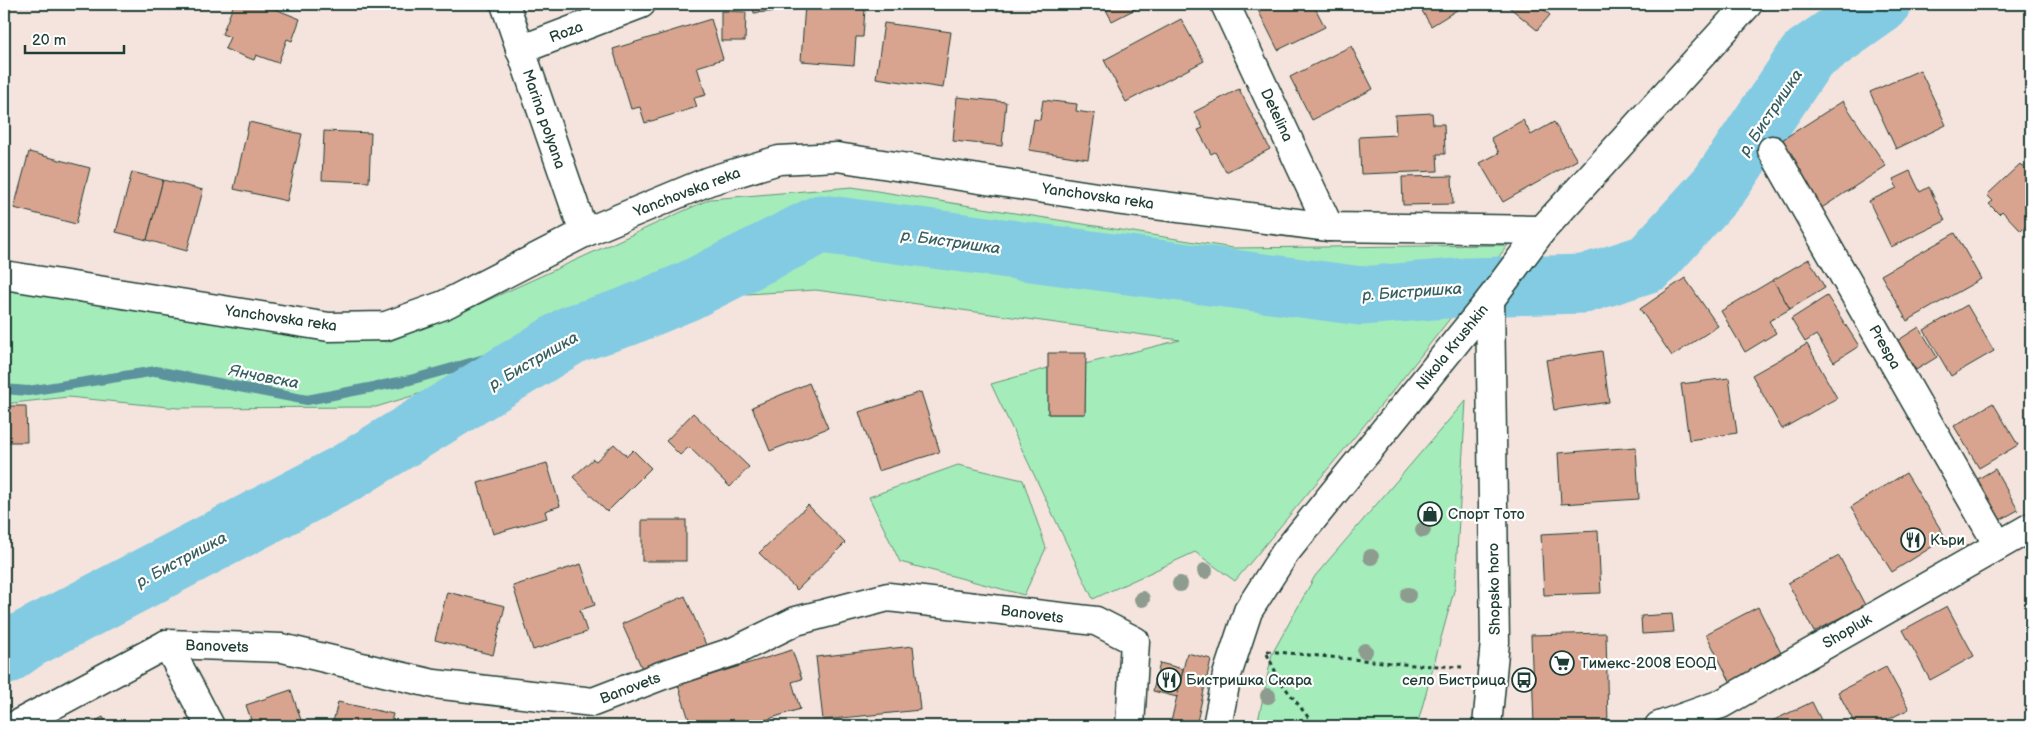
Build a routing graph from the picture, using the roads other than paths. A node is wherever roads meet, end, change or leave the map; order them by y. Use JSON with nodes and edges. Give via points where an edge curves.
{"nodes":[{"id":1,"x":505,"y":4,"type":"edge"},
{"id":2,"x":641,"y":4,"type":"edge"},
{"id":3,"x":1225,"y":4,"type":"edge"},
{"id":4,"x":1748,"y":4,"type":"edge"},
{"id":5,"x":520,"y":50,"type":"junction"},
{"id":6,"x":1772,"y":150,"type":"dead end"},
{"id":7,"x":1329,"y":227,"type":"junction"},
{"id":8,"x":584,"y":233,"type":"junction"},
{"id":9,"x":1536,"y":238,"type":"junction"},
{"id":10,"x":4,"y":275,"type":"edge"},
{"id":11,"x":1490,"y":300,"type":"junction"},
{"id":12,"x":2031,"y":527,"type":"edge"},
{"id":13,"x":1998,"y":544,"type":"junction"},
{"id":14,"x":167,"y":644,"type":"junction"},
{"id":15,"x":14,"y":726,"type":"edge"},
{"id":16,"x":210,"y":726,"type":"edge"},
{"id":17,"x":1130,"y":726,"type":"edge"},
{"id":18,"x":1216,"y":726,"type":"edge"},
{"id":19,"x":1487,"y":726,"type":"edge"},
{"id":20,"x":1659,"y":726,"type":"edge"}],
"edges":[{"from":1,"to":5,"type":"street","name":"Marina polyana"},
{"from":2,"to":5,"type":"street","name":"Roza"},
{"from":3,"to":7,"type":"street","name":"Detelina"},
{"from":4,"to":9,"type":"street","name":"Nikola Krushkin"},
{"from":5,"to":8,"type":"street","name":"Marina polyana"},
{"from":6,"to":13,"type":"street","name":"Prespa"},
{"from":7,"to":8,"type":"street","name":"Yanchovska reka","via":[[1116,200],[837,157],[779,160],[735,173]]},
{"from":7,"to":9,"type":"street","name":"Yanchovska reka"},
{"from":8,"to":10,"type":"street","name":"Yanchovska reka","via":[[444,305],[386,326],[329,327]]},
{"from":9,"to":11,"type":"street","name":"Nikola Krushkin"},
{"from":11,"to":18,"type":"street","name":"Nikola Krushkin","via":[[1285,553],[1248,611],[1227,675]]},
{"from":11,"to":19,"type":"street","name":"Shopsko horo","via":[[1495,642]]},
{"from":12,"to":13,"type":"street","name":"Shopluk"},
{"from":13,"to":20,"type":"street","name":"Shopluk","via":[[1721,704]]},
{"from":14,"to":15,"type":"street","name":"Banovets"},
{"from":14,"to":16,"type":"street"},
{"from":14,"to":17,"type":"street","name":"Banovets","via":[[282,648],[434,684],[593,702],[735,651],[796,621],[888,597],[1096,621],[1135,641]]}]}
